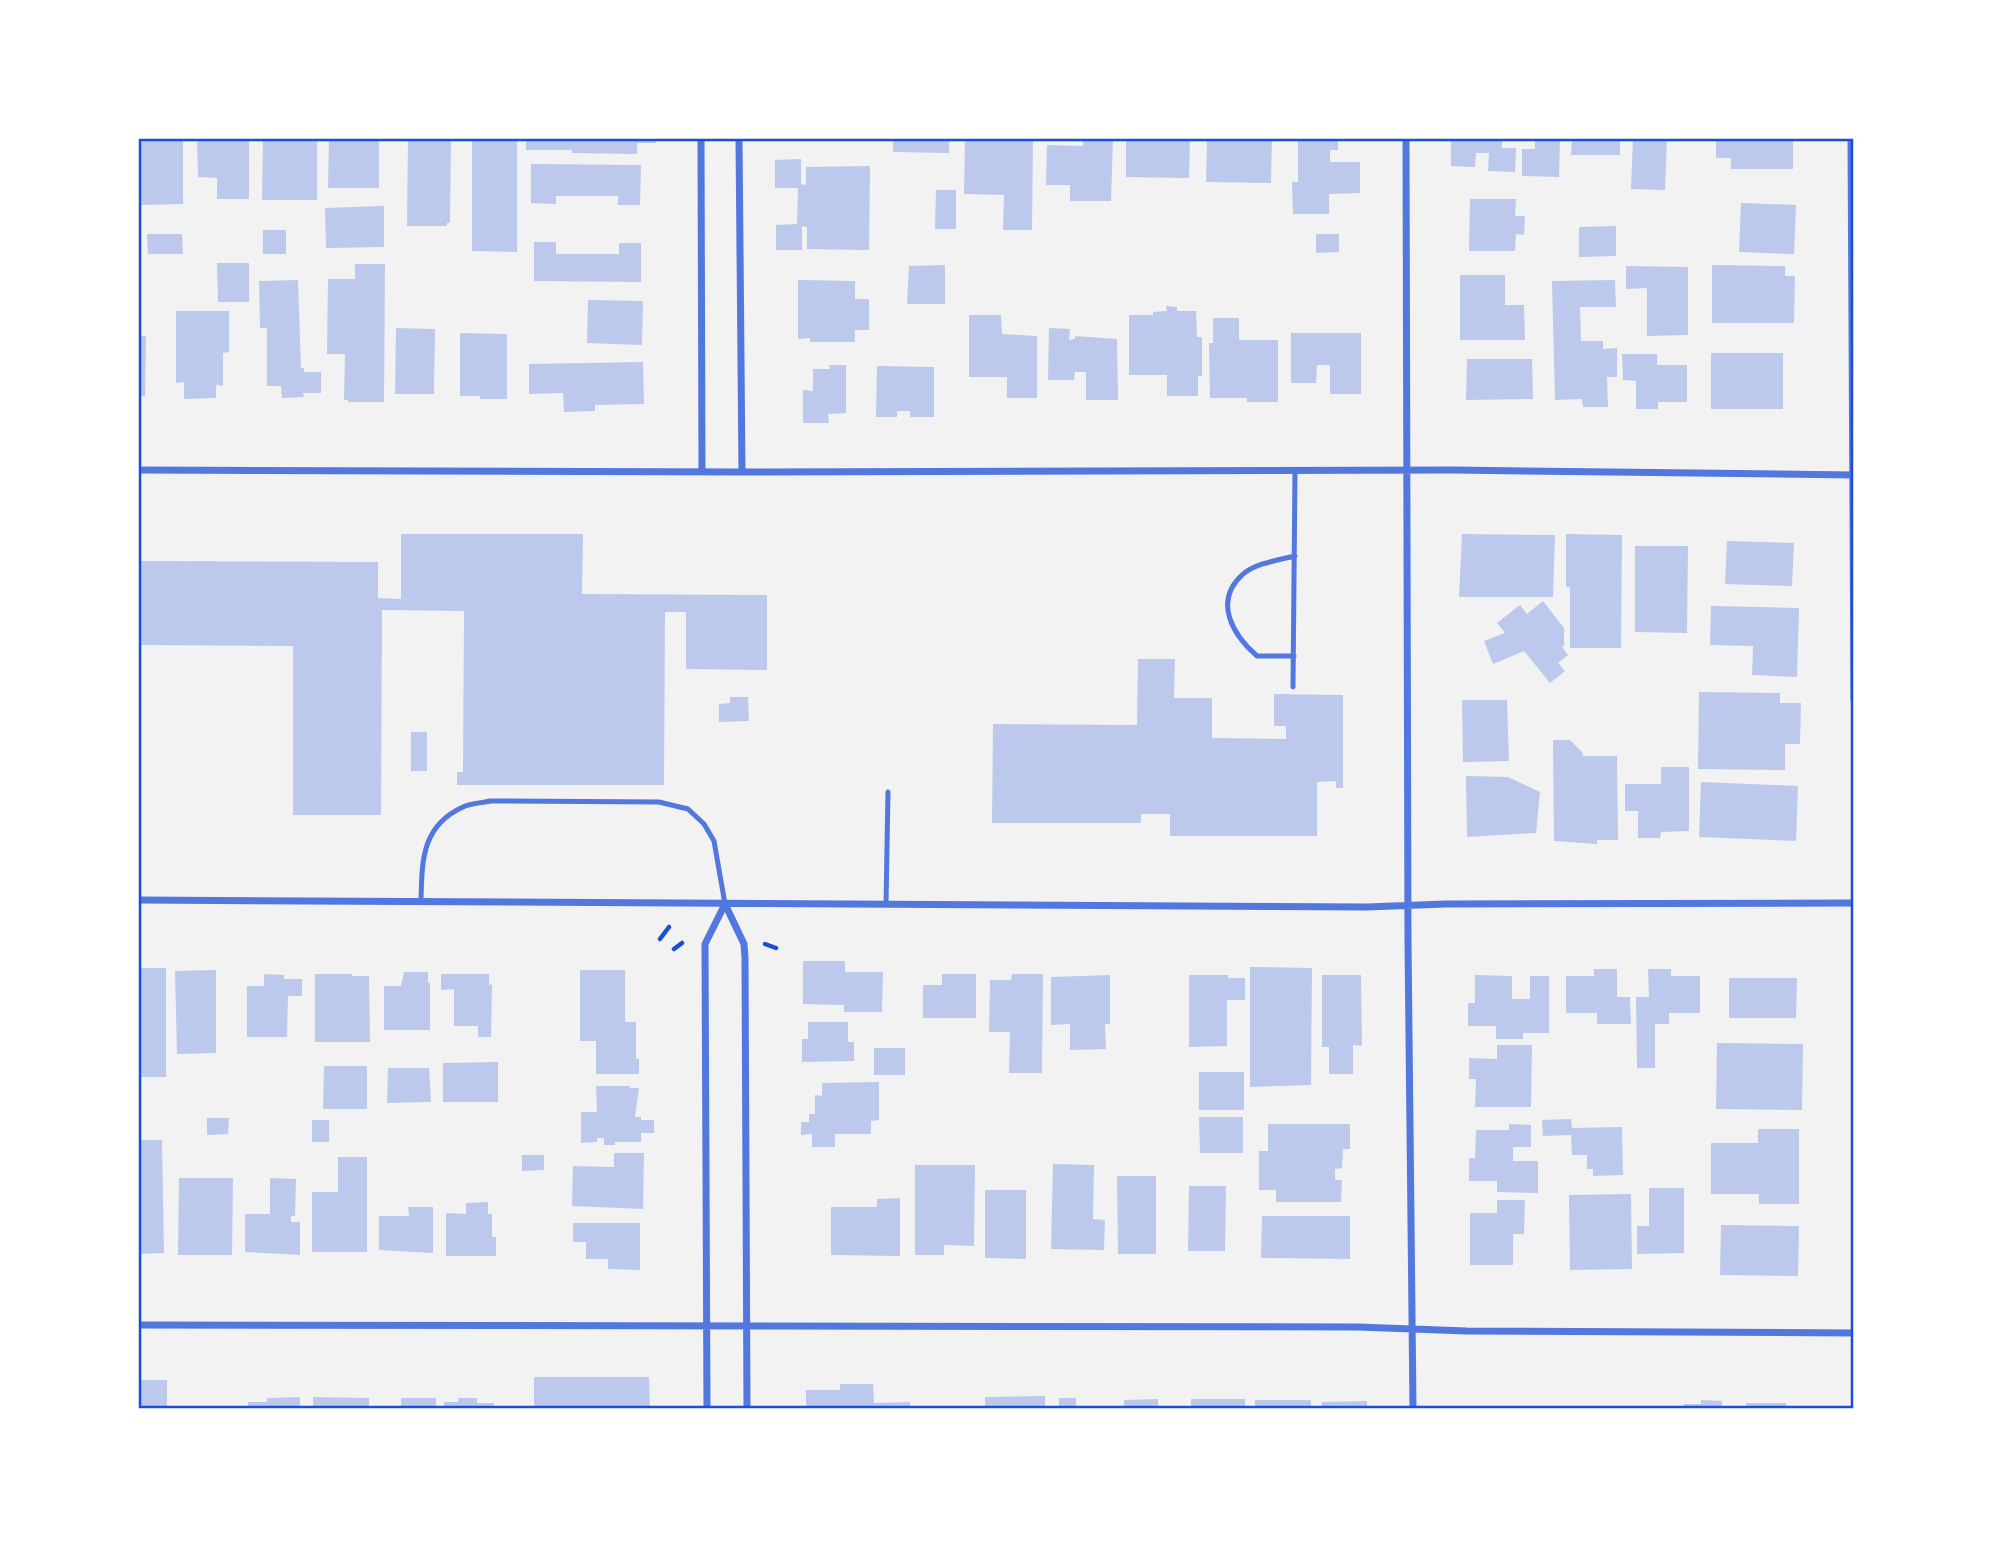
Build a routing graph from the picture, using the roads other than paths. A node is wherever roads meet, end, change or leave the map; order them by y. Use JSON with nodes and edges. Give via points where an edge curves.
{"nodes":[{"id":1,"x":701,"y":138,"type":"edge"},
{"id":2,"x":739,"y":138,"type":"edge"},
{"id":3,"x":1406,"y":138,"type":"edge"},
{"id":4,"x":1851,"y":138,"type":"edge"},
{"id":5,"x":138,"y":470,"type":"edge"},
{"id":6,"x":1408,"y":470,"type":"junction"},
{"id":7,"x":702,"y":471,"type":"junction"},
{"id":8,"x":1295,"y":471,"type":"junction"},
{"id":9,"x":742,"y":472,"type":"junction"},
{"id":10,"x":1853,"y":475,"type":"edge"},
{"id":11,"x":1295,"y":556,"type":"junction"},
{"id":12,"x":1294,"y":656,"type":"junction"},
{"id":13,"x":1293,"y":688,"type":"dead end"},
{"id":14,"x":1854,"y":700,"type":"edge"},
{"id":15,"x":888,"y":792,"type":"dead end"},
{"id":16,"x":138,"y":900,"type":"edge"},
{"id":17,"x":421,"y":901,"type":"junction"},
{"id":18,"x":1854,"y":903,"type":"edge"},
{"id":19,"x":725,"y":904,"type":"junction"},
{"id":20,"x":886,"y":904,"type":"junction"},
{"id":21,"x":1408,"y":905,"type":"junction"},
{"id":22,"x":138,"y":1325,"type":"edge"},
{"id":23,"x":706,"y":1326,"type":"junction"},
{"id":24,"x":747,"y":1326,"type":"junction"},
{"id":25,"x":1412,"y":1329,"type":"junction"},
{"id":26,"x":1854,"y":1334,"type":"edge"},
{"id":27,"x":707,"y":1409,"type":"edge"},
{"id":28,"x":747,"y":1409,"type":"edge"},
{"id":29,"x":1413,"y":1409,"type":"edge"}],
"edges":[{"from":1,"to":7,"type":"street"},
{"from":2,"to":9,"type":"street"},
{"from":3,"to":6,"type":"street"},
{"from":4,"to":10,"type":"street"},
{"from":5,"to":7,"type":"street"},
{"from":6,"to":8,"type":"street"},
{"from":6,"to":10,"type":"street"},
{"from":6,"to":21,"type":"street"},
{"from":7,"to":9,"type":"street"},
{"from":8,"to":9,"type":"street"},
{"from":8,"to":11,"type":"lane"},
{"from":10,"to":14,"type":"street"},
{"from":11,"to":12,"type":"lane"},
{"from":11,"to":12,"type":"lane","via":[[1243,574],[1234,587],[1228,613],[1237,636],[1257,656]]},
{"from":12,"to":13,"type":"lane"},
{"from":15,"to":20,"type":"lane"},
{"from":16,"to":17,"type":"street"},
{"from":17,"to":19,"type":"street"},
{"from":17,"to":19,"type":"lane","via":[[428,839],[463,807],[490,801],[659,802],[688,808],[704,824],[714,841]]},
{"from":18,"to":21,"type":"street"},
{"from":19,"to":20,"type":"street"},
{"from":19,"to":23,"type":"street","via":[[705,944]]},
{"from":19,"to":24,"type":"street","via":[[744,944],[745,958]]},
{"from":20,"to":21,"type":"street"},
{"from":21,"to":25,"type":"street"},
{"from":22,"to":23,"type":"street"},
{"from":23,"to":24,"type":"street"},
{"from":23,"to":27,"type":"street"},
{"from":24,"to":25,"type":"street"},
{"from":24,"to":28,"type":"street"},
{"from":25,"to":26,"type":"street"},
{"from":25,"to":29,"type":"street"}]}
